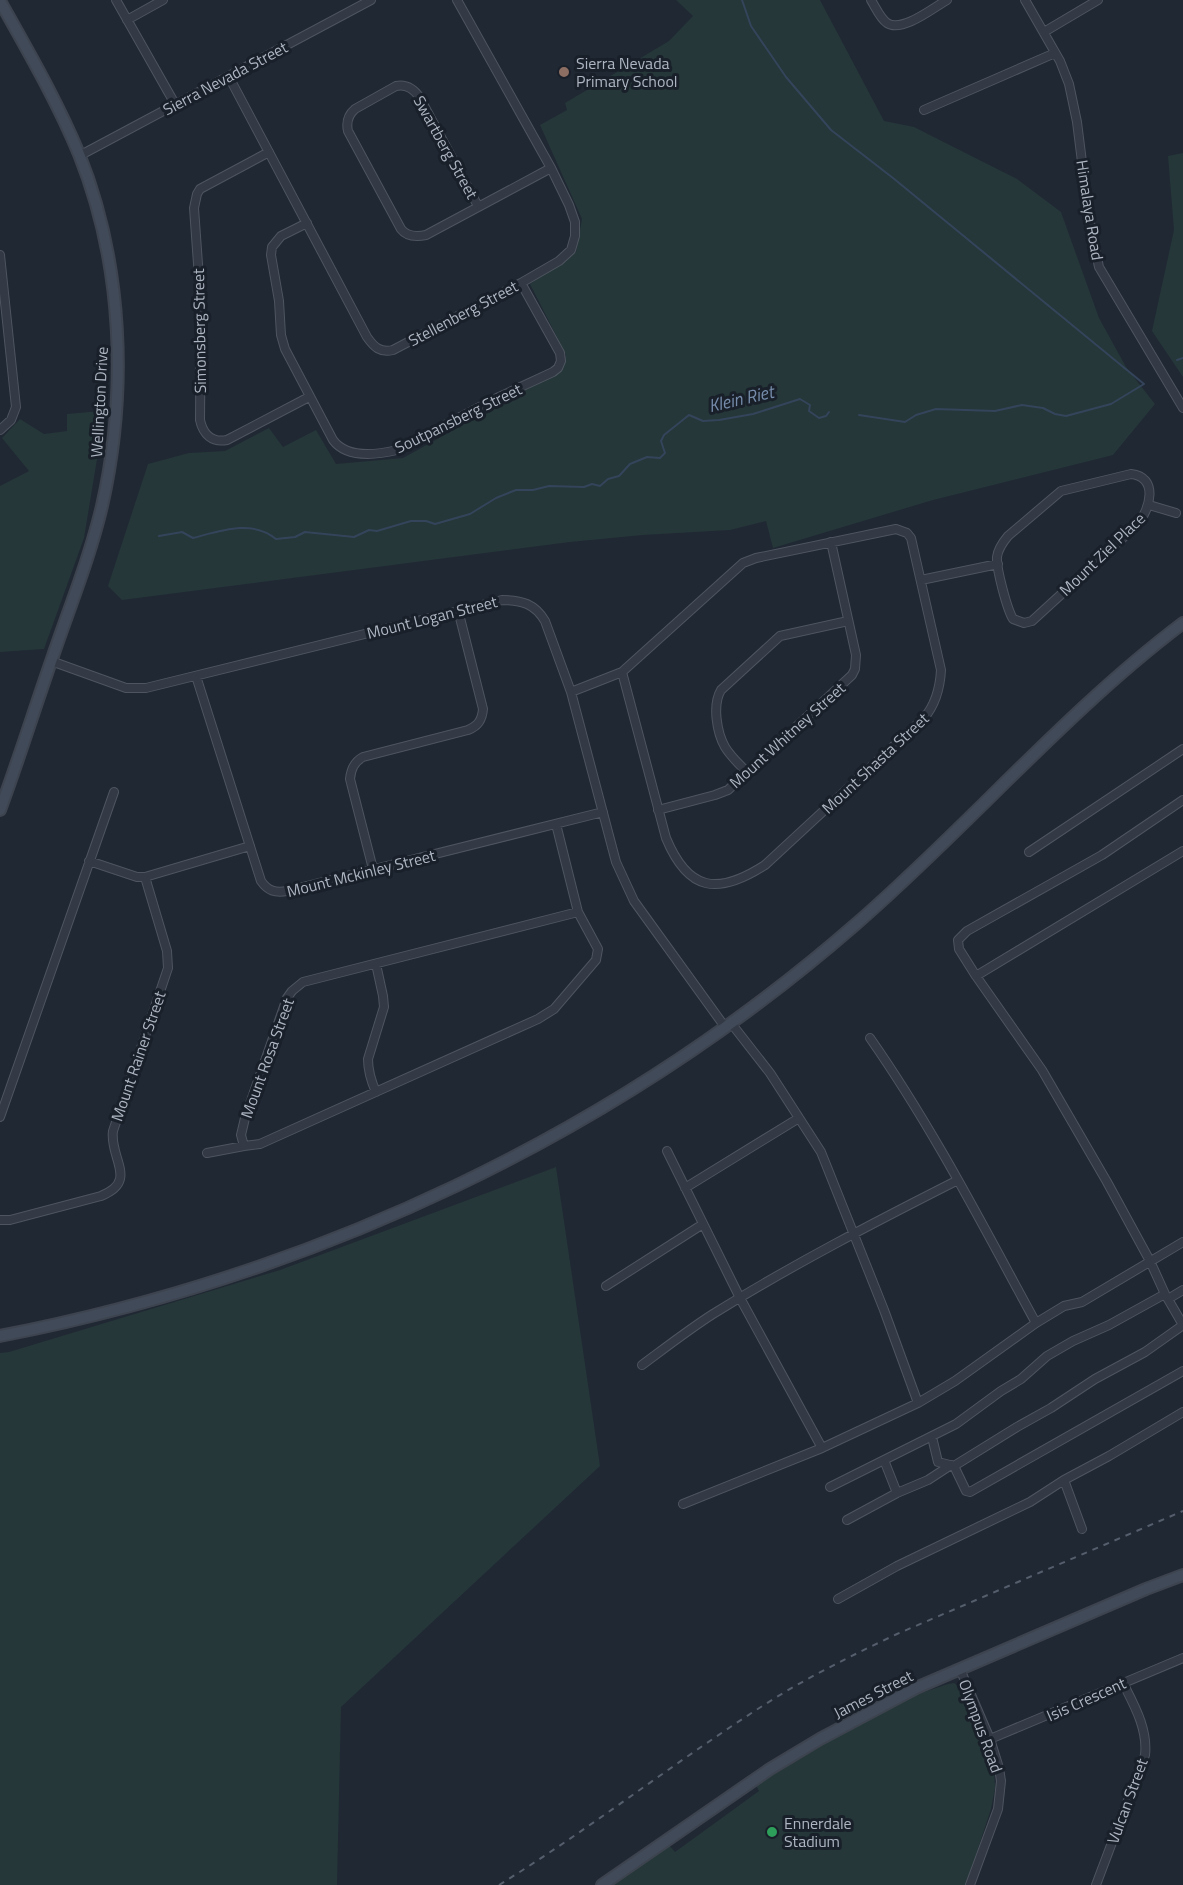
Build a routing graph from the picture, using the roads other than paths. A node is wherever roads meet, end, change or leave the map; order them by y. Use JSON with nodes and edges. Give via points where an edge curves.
{"nodes":[{"id":1,"x":116,"y":0,"type":"edge"},
{"id":2,"x":163,"y":0,"type":"edge"},
{"id":3,"x":371,"y":0,"type":"edge"},
{"id":4,"x":457,"y":0,"type":"edge"},
{"id":5,"x":871,"y":0,"type":"edge"},
{"id":6,"x":946,"y":0,"type":"edge"},
{"id":7,"x":1025,"y":0,"type":"edge"},
{"id":8,"x":1098,"y":0,"type":"edge"},
{"id":9,"x":0,"y":2,"type":"edge"},
{"id":10,"x":127,"y":20,"type":"junction"},
{"id":11,"x":1044,"y":32,"type":"junction"},
{"id":12,"x":1056,"y":53,"type":"junction"},
{"id":13,"x":229,"y":77,"type":"junction"},
{"id":14,"x":175,"y":105,"type":"junction"},
{"id":15,"x":924,"y":110,"type":"dead end"},
{"id":16,"x":269,"y":152,"type":"junction"},
{"id":17,"x":79,"y":156,"type":"junction"},
{"id":18,"x":551,"y":168,"type":"junction"},
{"id":19,"x":478,"y":206,"type":"junction"},
{"id":20,"x":308,"y":223,"type":"junction"},
{"id":21,"x":0,"y":255,"type":"edge"},
{"id":22,"x":521,"y":283,"type":"junction"},
{"id":23,"x":4,"y":332,"type":"edge"},
{"id":24,"x":309,"y":397,"type":"junction"},
{"id":25,"x":1183,"y":408,"type":"edge"},
{"id":26,"x":0,"y":430,"type":"edge"},
{"id":27,"x":1149,"y":505,"type":"junction"},
{"id":28,"x":1176,"y":513,"type":"dead end"},
{"id":29,"x":831,"y":542,"type":"junction"},
{"id":30,"x":998,"y":564,"type":"junction"},
{"id":31,"x":921,"y":580,"type":"junction"},
{"id":32,"x":458,"y":610,"type":"junction"},
{"id":33,"x":848,"y":621,"type":"junction"},
{"id":34,"x":1183,"y":622,"type":"edge"},
{"id":35,"x":51,"y":661,"type":"junction"},
{"id":36,"x":621,"y":672,"type":"junction"},
{"id":37,"x":196,"y":676,"type":"junction"},
{"id":38,"x":571,"y":692,"type":"junction"},
{"id":39,"x":1183,"y":749,"type":"edge"},
{"id":40,"x":748,"y":773,"type":"junction"},
{"id":41,"x":114,"y":792,"type":"dead end"},
{"id":42,"x":1183,"y":800,"type":"edge"},
{"id":43,"x":1,"y":803,"type":"edge"},
{"id":44,"x":658,"y":810,"type":"junction"},
{"id":45,"x":603,"y":812,"type":"junction"},
{"id":46,"x":556,"y":824,"type":"junction"},
{"id":47,"x":250,"y":846,"type":"junction"},
{"id":48,"x":1183,"y":851,"type":"edge"},
{"id":49,"x":1029,"y":852,"type":"dead end"},
{"id":50,"x":89,"y":861,"type":"junction"},
{"id":51,"x":373,"y":869,"type":"junction"},
{"id":52,"x":145,"y":877,"type":"junction"},
{"id":53,"x":578,"y":912,"type":"junction"},
{"id":54,"x":376,"y":964,"type":"junction"},
{"id":55,"x":976,"y":976,"type":"junction"},
{"id":56,"x":728,"y":1025,"type":"junction"},
{"id":57,"x":870,"y":1038,"type":"dead end"},
{"id":58,"x":376,"y":1092,"type":"junction"},
{"id":59,"x":0,"y":1117,"type":"edge"},
{"id":60,"x":799,"y":1118,"type":"junction"},
{"id":61,"x":244,"y":1146,"type":"junction"},
{"id":62,"x":667,"y":1151,"type":"dead end"},
{"id":63,"x":207,"y":1153,"type":"dead end"},
{"id":64,"x":958,"y":1180,"type":"junction"},
{"id":65,"x":685,"y":1188,"type":"junction"},
{"id":66,"x":0,"y":1220,"type":"edge"},
{"id":67,"x":703,"y":1224,"type":"junction"},
{"id":68,"x":853,"y":1234,"type":"junction"},
{"id":69,"x":1183,"y":1242,"type":"edge"},
{"id":70,"x":1150,"y":1261,"type":"junction"},
{"id":71,"x":606,"y":1286,"type":"dead end"},
{"id":72,"x":1183,"y":1290,"type":"edge"},
{"id":73,"x":1166,"y":1297,"type":"junction"},
{"id":74,"x":740,"y":1298,"type":"junction"},
{"id":75,"x":1036,"y":1323,"type":"junction"},
{"id":76,"x":1183,"y":1325,"type":"edge"},
{"id":77,"x":0,"y":1336,"type":"edge"},
{"id":78,"x":642,"y":1365,"type":"dead end"},
{"id":79,"x":1183,"y":1371,"type":"edge"},
{"id":80,"x":918,"y":1403,"type":"junction"},
{"id":81,"x":1183,"y":1412,"type":"edge"},
{"id":82,"x":932,"y":1437,"type":"junction"},
{"id":83,"x":822,"y":1448,"type":"junction"},
{"id":84,"x":884,"y":1460,"type":"junction"},
{"id":85,"x":952,"y":1466,"type":"junction"},
{"id":86,"x":1064,"y":1480,"type":"junction"},
{"id":87,"x":830,"y":1487,"type":"dead end"},
{"id":88,"x":897,"y":1493,"type":"junction"},
{"id":89,"x":683,"y":1504,"type":"dead end"},
{"id":90,"x":847,"y":1520,"type":"dead end"},
{"id":91,"x":1082,"y":1529,"type":"dead end"},
{"id":92,"x":1183,"y":1575,"type":"edge"},
{"id":93,"x":838,"y":1599,"type":"dead end"},
{"id":94,"x":1183,"y":1658,"type":"edge"},
{"id":95,"x":960,"y":1669,"type":"junction"},
{"id":96,"x":1123,"y":1683,"type":"junction"},
{"id":97,"x":990,"y":1739,"type":"junction"},
{"id":98,"x":602,"y":1885,"type":"edge"},
{"id":99,"x":970,"y":1885,"type":"edge"},
{"id":100,"x":1096,"y":1885,"type":"edge"}],
"edges":[{"from":1,"to":10,"type":"street"},
{"from":2,"to":10,"type":"street"},
{"from":3,"to":13,"type":"street","name":"Sierra Nevada Street"},
{"from":4,"to":18,"type":"street","name":"Stellenberg Street"},
{"from":5,"to":6,"type":"street","via":[[882,19],[897,26]]},
{"from":7,"to":11,"type":"street","name":"Himalaya Road"},
{"from":8,"to":11,"type":"street"},
{"from":9,"to":17,"type":"street","name":"Wellington Drive","via":[[47,87]]},
{"from":10,"to":14,"type":"street"},
{"from":11,"to":12,"type":"street","name":"Himalaya Road"},
{"from":12,"to":15,"type":"street"},
{"from":12,"to":25,"type":"street","name":"Himalaya Road","via":[[1073,100],[1099,267]]},
{"from":13,"to":14,"type":"street","name":"Sierra Nevada Street"},
{"from":13,"to":16,"type":"street","name":"Stellenberg Street"},
{"from":14,"to":17,"type":"street","name":"Sierra Nevada Street"},
{"from":16,"to":20,"type":"street","name":"Stellenberg Street"},
{"from":16,"to":24,"type":"street","name":"Simonsberg Street","via":[[196,194],[201,426],[213,439],[227,440]]},
{"from":17,"to":35,"type":"street","name":"Wellington Drive","via":[[111,274],[118,387],[115,435],[102,507]]},
{"from":18,"to":19,"type":"street","name":"Swartberg Street"},
{"from":18,"to":22,"type":"street","name":"Stellenberg Street","via":[[575,222],[574,240],[565,256]]},
{"from":19,"to":19,"type":"street","name":"Swartberg Street","via":[[412,88],[396,86],[351,112],[348,131],[406,233],[413,237],[426,235]]},
{"from":20,"to":22,"type":"street","name":"Stellenberg Street","via":[[367,337],[384,351]]},
{"from":20,"to":24,"type":"street","name":"Soutpansberg Street","via":[[275,240],[271,255],[282,342]]},
{"from":21,"to":23,"type":"street"},
{"from":22,"to":24,"type":"street","name":"Soutpansberg Street","via":[[561,356],[558,368],[545,377],[389,452],[354,454],[341,449]]},
{"from":23,"to":26,"type":"street","via":[[16,407],[11,420]]},
{"from":27,"to":28,"type":"street"},
{"from":27,"to":30,"type":"street","name":"Mount Ziel Place","via":[[1148,486],[1135,474],[1061,491],[1008,536],[999,551]]},
{"from":27,"to":30,"type":"street","name":"Mount Ziel Place","via":[[1138,524],[1032,621],[1019,622],[1010,615]]},
{"from":29,"to":31,"type":"street","name":"Mount Shasta Street","via":[[886,530],[903,531],[911,538]]},
{"from":29,"to":33,"type":"street","name":"Mount Whitney Street"},
{"from":29,"to":36,"type":"street","name":"Mount Shasta Street","via":[[743,563]]},
{"from":30,"to":31,"type":"street"},
{"from":31,"to":44,"type":"street","name":"Mount Shasta Street","via":[[941,670],[932,709],[765,866],[716,885],[699,882],[670,848]]},
{"from":32,"to":37,"type":"street","name":"Mount Logan Street"},
{"from":32,"to":38,"type":"street","name":"Mount Logan Street","via":[[502,600],[524,602],[540,612]]},
{"from":32,"to":51,"type":"street","via":[[483,709],[482,719],[474,728],[363,758],[353,766],[351,779]]},
{"from":33,"to":40,"type":"street","name":"Mount Whitney Street","via":[[856,655],[852,675]]},
{"from":33,"to":40,"type":"street","via":[[777,638],[721,690],[716,710],[723,744]]},
{"from":34,"to":56,"type":"street","via":[[1122,671],[856,924]]},
{"from":35,"to":37,"type":"street","name":"Mount Logan Street","via":[[126,688]]},
{"from":35,"to":43,"type":"street","name":"Wellington Drive"},
{"from":36,"to":38,"type":"street","name":"Mount Shasta Street"},
{"from":36,"to":44,"type":"street","name":"Mount Shasta Street"},
{"from":37,"to":47,"type":"street","name":"Mount Mckinley Street"},
{"from":38,"to":45,"type":"street","name":"Mount Logan Street"},
{"from":39,"to":49,"type":"street"},
{"from":40,"to":44,"type":"street","name":"Mount Whitney Street","via":[[729,790]]},
{"from":41,"to":50,"type":"street"},
{"from":42,"to":55,"type":"street","via":[[1102,855],[962,935],[959,948]]},
{"from":45,"to":46,"type":"street","name":"Mount Mckinley Street"},
{"from":45,"to":56,"type":"street","name":"Mount Logan Street","via":[[627,887],[662,940]]},
{"from":46,"to":51,"type":"street","name":"Mount Mckinley Street"},
{"from":46,"to":53,"type":"street","name":"Mount Rosa Street"},
{"from":47,"to":51,"type":"street","name":"Mount Mckinley Street","via":[[261,881],[274,892]]},
{"from":47,"to":52,"type":"street"},
{"from":48,"to":55,"type":"street"},
{"from":50,"to":52,"type":"street"},
{"from":50,"to":59,"type":"street"},
{"from":52,"to":66,"type":"street","name":"Mount Rainer Street","via":[[167,951],[168,968],[113,1131],[118,1184],[101,1196]]},
{"from":53,"to":54,"type":"street","name":"Mount Rosa Street"},
{"from":53,"to":58,"type":"street","name":"Mount Rosa Street","via":[[596,942],[596,960],[554,1009]]},
{"from":54,"to":58,"type":"street","via":[[384,1007],[368,1059]]},
{"from":54,"to":61,"type":"street","name":"Mount Rosa Street","via":[[303,982],[292,990],[245,1118],[241,1135]]},
{"from":55,"to":70,"type":"street","via":[[1042,1070]]},
{"from":56,"to":60,"type":"street","name":"Mount Logan Street","via":[[770,1073]]},
{"from":56,"to":77,"type":"street","via":[[569,1127],[384,1219],[205,1285]]},
{"from":57,"to":64,"type":"street","via":[[896,1074]]},
{"from":58,"to":61,"type":"street","name":"Mount Rosa Street","via":[[260,1144]]},
{"from":60,"to":65,"type":"street"},
{"from":60,"to":68,"type":"street","name":"Mount Logan Street","via":[[821,1152]]},
{"from":61,"to":63,"type":"street"},
{"from":62,"to":65,"type":"street"},
{"from":64,"to":68,"type":"street"},
{"from":64,"to":75,"type":"street"},
{"from":65,"to":67,"type":"street"},
{"from":67,"to":71,"type":"street"},
{"from":67,"to":74,"type":"street"},
{"from":68,"to":74,"type":"street"},
{"from":68,"to":80,"type":"street","name":"Mount Logan Street"},
{"from":69,"to":70,"type":"street"},
{"from":70,"to":73,"type":"street"},
{"from":70,"to":75,"type":"street","via":[[1082,1302],[1064,1306]]},
{"from":72,"to":73,"type":"street"},
{"from":73,"to":76,"type":"street"},
{"from":73,"to":82,"type":"street","via":[[1047,1356],[1021,1379]]},
{"from":74,"to":78,"type":"street"},
{"from":74,"to":83,"type":"street"},
{"from":75,"to":80,"type":"street"},
{"from":76,"to":85,"type":"street"},
{"from":79,"to":85,"type":"street","via":[[971,1492],[966,1491]]},
{"from":80,"to":83,"type":"street"},
{"from":81,"to":86,"type":"street"},
{"from":82,"to":84,"type":"street"},
{"from":82,"to":85,"type":"street","via":[[938,1462]]},
{"from":83,"to":89,"type":"street"},
{"from":84,"to":87,"type":"street"},
{"from":84,"to":88,"type":"street"},
{"from":85,"to":88,"type":"street"},
{"from":86,"to":91,"type":"street"},
{"from":86,"to":93,"type":"street","via":[[1030,1502]]},
{"from":88,"to":90,"type":"street"},
{"from":92,"to":95,"type":"street","name":"James Street"},
{"from":94,"to":96,"type":"street","name":"Isis Crescent"},
{"from":95,"to":97,"type":"street","name":"Olympus Road"},
{"from":95,"to":98,"type":"street","name":"James Street","via":[[885,1704],[780,1763]]},
{"from":96,"to":97,"type":"street","name":"Isis Crescent"},
{"from":96,"to":100,"type":"street","name":"Vulcan Street","via":[[1143,1730],[1145,1755]]},
{"from":97,"to":99,"type":"street","name":"Olympus Road","via":[[1001,1781],[998,1809]]}]}
